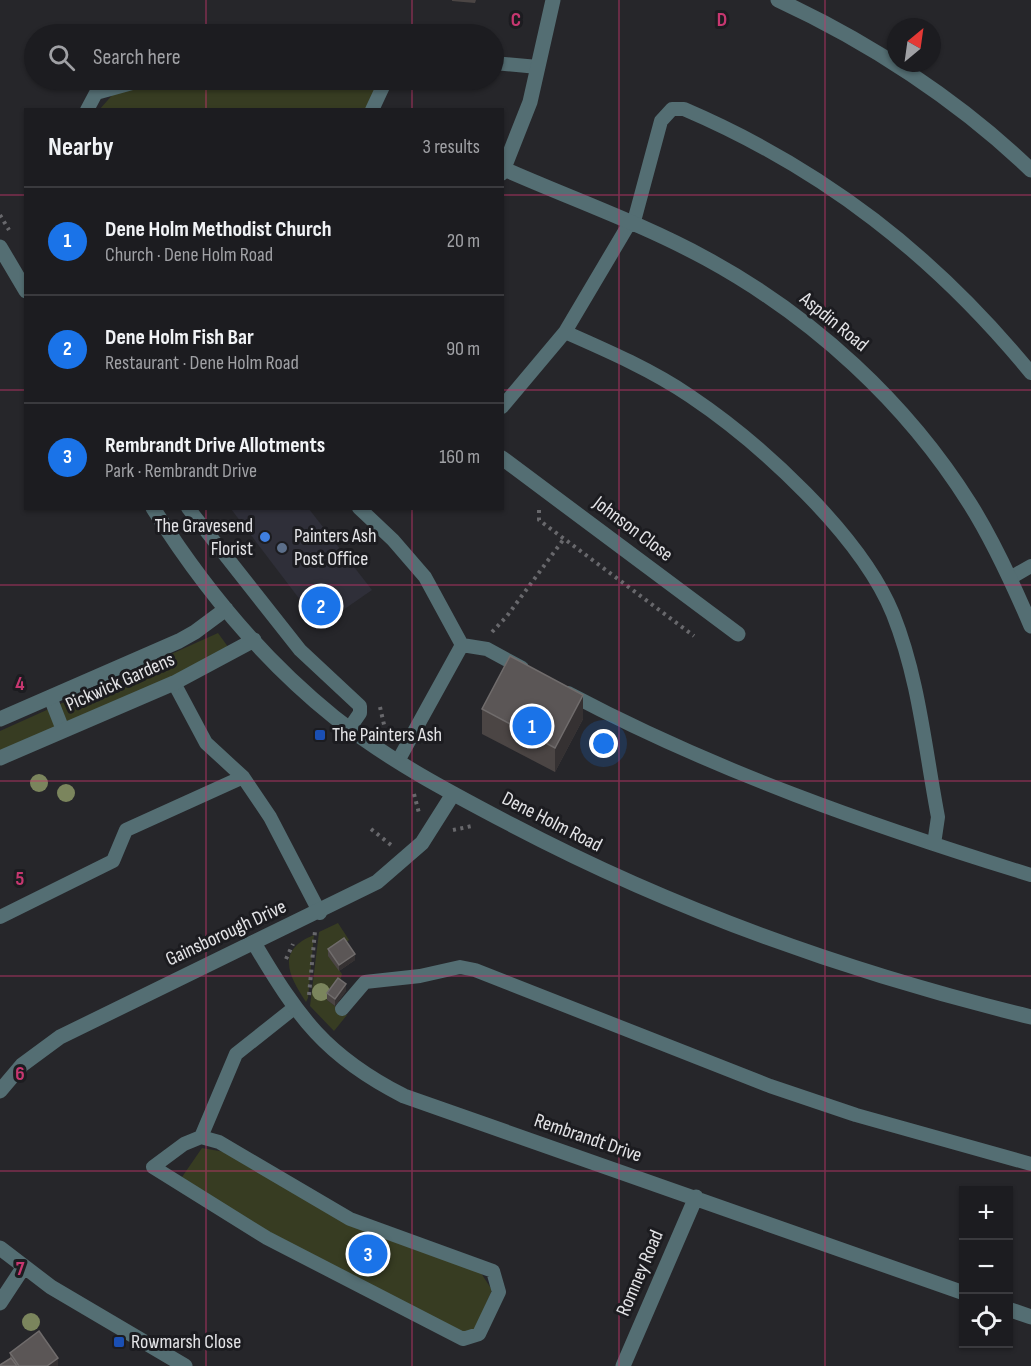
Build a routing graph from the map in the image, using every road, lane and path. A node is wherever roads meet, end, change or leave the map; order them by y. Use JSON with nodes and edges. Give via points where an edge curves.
{"nodes":[{"id":1,"x":553,"y":0,"type":"edge"},
{"id":2,"x":778,"y":0,"type":"edge"},
{"id":3,"x":504,"y":64,"type":"edge"},
{"id":4,"x":538,"y":67,"type":"junction"},
{"id":5,"x":107,"y":90,"type":"edge"},
{"id":6,"x":381,"y":90,"type":"edge"},
{"id":7,"x":88,"y":108,"type":"edge"},
{"id":8,"x":373,"y":108,"type":"edge"},
{"id":9,"x":504,"y":169,"type":"edge"},
{"id":10,"x":1031,"y":170,"type":"edge"},
{"id":11,"x":504,"y":171,"type":"edge"},
{"id":12,"x":631,"y":224,"type":"junction"},
{"id":13,"x":0,"y":247,"type":"edge"},
{"id":14,"x":24,"y":288,"type":"edge"},
{"id":15,"x":564,"y":332,"type":"junction"},
{"id":16,"x":1031,"y":373,"type":"edge"},
{"id":17,"x":504,"y":405,"type":"edge"},
{"id":18,"x":504,"y":459,"type":"edge"},
{"id":19,"x":542,"y":503,"type":"dead end"},
{"id":20,"x":154,"y":510,"type":"edge"},
{"id":21,"x":190,"y":510,"type":"edge"},
{"id":22,"x":361,"y":510,"type":"edge"},
{"id":23,"x":564,"y":540,"type":"junction"},
{"id":24,"x":1031,"y":566,"type":"edge"},
{"id":25,"x":1010,"y":578,"type":"junction"},
{"id":26,"x":226,"y":609,"type":"junction"},
{"id":27,"x":1031,"y":626,"type":"edge"},
{"id":28,"x":489,"y":634,"type":"dead end"},
{"id":29,"x":738,"y":634,"type":"dead end"},
{"id":30,"x":694,"y":636,"type":"dead end"},
{"id":31,"x":254,"y":640,"type":"junction"},
{"id":32,"x":462,"y":645,"type":"junction"},
{"id":33,"x":537,"y":676,"type":"edge"},
{"id":34,"x":174,"y":683,"type":"junction"},
{"id":35,"x":556,"y":687,"type":"edge"},
{"id":36,"x":50,"y":697,"type":"junction"},
{"id":37,"x":378,"y":699,"type":"dead end"},
{"id":38,"x":0,"y":719,"type":"edge"},
{"id":39,"x":349,"y":729,"type":"junction"},
{"id":40,"x":63,"y":730,"type":"junction"},
{"id":41,"x":402,"y":755,"type":"junction"},
{"id":42,"x":0,"y":758,"type":"edge"},
{"id":43,"x":243,"y":777,"type":"junction"},
{"id":44,"x":411,"y":791,"type":"dead end"},
{"id":45,"x":453,"y":794,"type":"junction"},
{"id":46,"x":418,"y":820,"type":"dead end"},
{"id":47,"x":476,"y":826,"type":"dead end"},
{"id":48,"x":370,"y":829,"type":"dead end"},
{"id":49,"x":447,"y":836,"type":"dead end"},
{"id":50,"x":934,"y":844,"type":"junction"},
{"id":51,"x":395,"y":850,"type":"dead end"},
{"id":52,"x":1031,"y":875,"type":"edge"},
{"id":53,"x":0,"y":917,"type":"edge"},
{"id":54,"x":322,"y":919,"type":"junction"},
{"id":55,"x":315,"y":931,"type":"junction"},
{"id":56,"x":308,"y":934,"type":"dead end"},
{"id":57,"x":295,"y":940,"type":"dead end"},
{"id":58,"x":254,"y":943,"type":"junction"},
{"id":59,"x":285,"y":969,"type":"dead end"},
{"id":60,"x":309,"y":1002,"type":"dead end"},
{"id":61,"x":294,"y":1008,"type":"junction"},
{"id":62,"x":342,"y":1009,"type":"dead end"},
{"id":63,"x":1031,"y":1017,"type":"edge"},
{"id":64,"x":0,"y":1091,"type":"edge"},
{"id":65,"x":201,"y":1137,"type":"junction"},
{"id":66,"x":1031,"y":1164,"type":"edge"},
{"id":67,"x":696,"y":1197,"type":"junction"},
{"id":68,"x":0,"y":1248,"type":"edge"},
{"id":69,"x":23,"y":1268,"type":"junction"},
{"id":70,"x":959,"y":1292,"type":"edge"},
{"id":71,"x":0,"y":1303,"type":"edge"},
{"id":72,"x":1013,"y":1311,"type":"edge"},
{"id":73,"x":1031,"y":1317,"type":"edge"},
{"id":74,"x":186,"y":1366,"type":"edge"},
{"id":75,"x":622,"y":1366,"type":"edge"}],
"edges":[{"from":1,"to":4,"type":"street"},
{"from":2,"to":10,"type":"street","via":[[893,63]]},
{"from":3,"to":4,"type":"lane"},
{"from":4,"to":9,"type":"street","via":[[524,119]]},
{"from":5,"to":7,"type":"lane","via":[[96,93]]},
{"from":6,"to":8,"type":"lane"},
{"from":11,"to":12,"type":"street","name":"Aspdin Road"},
{"from":12,"to":15,"type":"lane"},
{"from":12,"to":16,"type":"lane","via":[[661,121],[672,109],[684,109],[795,165],[895,234],[961,294]]},
{"from":12,"to":25,"type":"street","name":"Aspdin Road","via":[[692,251],[759,290],[808,325],[862,373],[917,431],[955,480]]},
{"from":13,"to":14,"type":"street"},
{"from":15,"to":17,"type":"lane"},
{"from":15,"to":50,"type":"lane","via":[[690,396],[753,445],[821,509],[860,558],[892,611],[908,656],[938,817]]},
{"from":18,"to":29,"type":"street","name":"Johnson Close"},
{"from":19,"to":23,"type":"path","via":[[537,518]]},
{"from":20,"to":26,"type":"street","name":"Dene Holm Road","via":[[190,565]]},
{"from":21,"to":39,"type":"lane","via":[[300,650],[360,706],[360,713]]},
{"from":22,"to":32,"type":"lane","via":[[424,577]]},
{"from":23,"to":28,"type":"path"},
{"from":23,"to":30,"type":"path"},
{"from":24,"to":25,"type":"lane"},
{"from":25,"to":27,"type":"street","name":"Aspdin Road"},
{"from":26,"to":31,"type":"street","name":"Dene Holm Road"},
{"from":26,"to":36,"type":"street","name":"Pickwick Gardens","via":[[178,641]]},
{"from":31,"to":34,"type":"street","name":"Pickwick Gardens"},
{"from":31,"to":39,"type":"street","name":"Dene Holm Road"},
{"from":32,"to":33,"type":"lane","via":[[487,649]]},
{"from":32,"to":41,"type":"lane"},
{"from":34,"to":40,"type":"street","name":"Pickwick Gardens"},
{"from":34,"to":43,"type":"lane","via":[[206,743]]},
{"from":35,"to":50,"type":"lane","via":[[701,758],[825,808]]},
{"from":36,"to":38,"type":"street","name":"Pickwick Gardens"},
{"from":36,"to":40,"type":"lane"},
{"from":37,"to":41,"type":"path","via":[[387,733]]},
{"from":39,"to":41,"type":"street","name":"Dene Holm Road"},
{"from":40,"to":42,"type":"street","name":"Pickwick Gardens"},
{"from":41,"to":45,"type":"street","name":"Dene Holm Road"},
{"from":43,"to":53,"type":"lane","via":[[126,830],[113,861]]},
{"from":43,"to":54,"type":"lane","via":[[270,817]]},
{"from":44,"to":46,"type":"path","via":[[418,801]]},
{"from":45,"to":54,"type":"street","name":"Gainsborough Drive","via":[[429,834],[407,858]]},
{"from":45,"to":63,"type":"street","name":"Dene Holm Road","via":[[597,869],[718,920],[823,959]]},
{"from":47,"to":49,"type":"path","via":[[463,827]]},
{"from":48,"to":51,"type":"path"},
{"from":50,"to":52,"type":"lane"},
{"from":54,"to":55,"type":"path"},
{"from":54,"to":58,"type":"street","name":"Gainsborough Drive"},
{"from":55,"to":56,"type":"path"},
{"from":55,"to":60,"type":"path"},
{"from":57,"to":59,"type":"path"},
{"from":58,"to":61,"type":"street","name":"Rembrandt Drive"},
{"from":58,"to":64,"type":"street","name":"Gainsborough Drive","via":[[60,1037],[22,1065]]},
{"from":61,"to":65,"type":"lane","via":[[236,1054]]},
{"from":61,"to":67,"type":"street","name":"Rembrandt Drive","via":[[336,1054],[404,1096]]},
{"from":62,"to":66,"type":"lane","via":[[365,982],[466,967],[780,1090]]},
{"from":65,"to":65,"type":"lane","via":[[184,1144],[153,1167],[267,1238],[453,1334],[463,1339],[479,1334],[499,1292],[493,1271],[350,1219],[219,1142]]},
{"from":67,"to":70,"type":"street","name":"Rembrandt Drive"},
{"from":67,"to":75,"type":"street","name":"Romney Road"},
{"from":68,"to":69,"type":"street"},
{"from":69,"to":71,"type":"street"},
{"from":69,"to":74,"type":"street"},
{"from":72,"to":73,"type":"street"}]}
